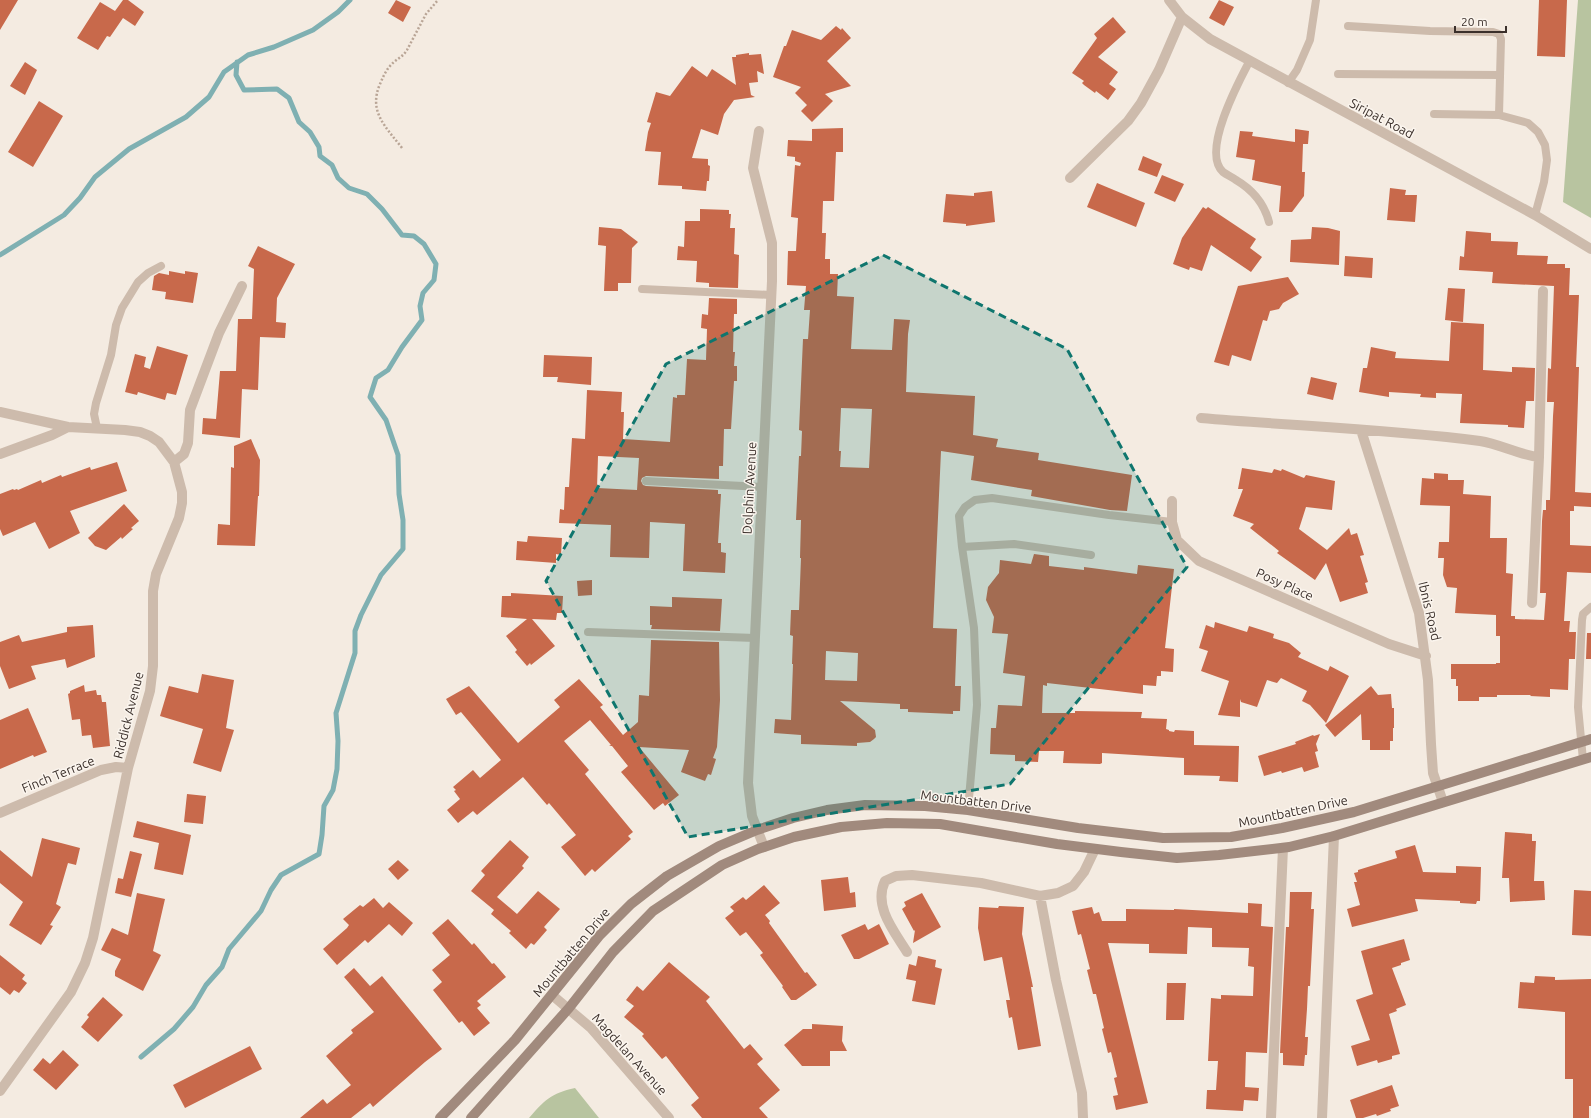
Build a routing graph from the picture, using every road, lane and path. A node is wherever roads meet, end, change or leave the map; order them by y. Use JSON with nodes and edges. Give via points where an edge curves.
{"nodes":[{"id":1,"x":438,"y":0,"type":"edge"},
{"id":2,"x":1169,"y":0,"type":"edge"},
{"id":3,"x":1316,"y":0,"type":"edge"},
{"id":4,"x":1182,"y":17,"type":"junction"},
{"id":5,"x":1348,"y":26,"type":"dead end"},
{"id":6,"x":1249,"y":62,"type":"junction"},
{"id":7,"x":1338,"y":74,"type":"dead end"},
{"id":8,"x":1500,"y":75,"type":"junction"},
{"id":9,"x":1288,"y":83,"type":"junction"},
{"id":10,"x":1434,"y":114,"type":"dead end"},
{"id":11,"x":1499,"y":115,"type":"junction"},
{"id":12,"x":759,"y":131,"type":"dead end"},
{"id":13,"x":402,"y":148,"type":"dead end"},
{"id":14,"x":1070,"y":178,"type":"dead end"},
{"id":15,"x":1535,"y":215,"type":"junction"},
{"id":16,"x":1269,"y":222,"type":"dead end"},
{"id":17,"x":1591,"y":249,"type":"edge"},
{"id":18,"x":162,"y":266,"type":"dead end"},
{"id":19,"x":242,"y":286,"type":"dead end"},
{"id":20,"x":642,"y":289,"type":"dead end"},
{"id":21,"x":1544,"y":291,"type":"dead end"},
{"id":22,"x":771,"y":295,"type":"junction"},
{"id":23,"x":0,"y":412,"type":"edge"},
{"id":24,"x":1202,"y":418,"type":"dead end"},
{"id":25,"x":68,"y":427,"type":"junction"},
{"id":26,"x":97,"y":428,"type":"junction"},
{"id":27,"x":1361,"y":430,"type":"junction"},
{"id":28,"x":0,"y":454,"type":"edge"},
{"id":29,"x":1539,"y":457,"type":"junction"},
{"id":30,"x":174,"y":462,"type":"junction"},
{"id":31,"x":646,"y":481,"type":"dead end"},
{"id":32,"x":762,"y":487,"type":"junction"},
{"id":33,"x":1172,"y":501,"type":"dead end"},
{"id":34,"x":1172,"y":522,"type":"junction"},
{"id":35,"x":962,"y":547,"type":"junction"},
{"id":36,"x":1091,"y":555,"type":"dead end"},
{"id":37,"x":1532,"y":603,"type":"dead end"},
{"id":38,"x":1591,"y":607,"type":"edge"},
{"id":39,"x":588,"y":632,"type":"dead end"},
{"id":40,"x":755,"y":638,"type":"junction"},
{"id":41,"x":1426,"y":656,"type":"junction"},
{"id":42,"x":1586,"y":741,"type":"edge"},
{"id":43,"x":1587,"y":759,"type":"edge"},
{"id":44,"x":128,"y":768,"type":"junction"},
{"id":45,"x":1437,"y":786,"type":"junction"},
{"id":46,"x":1443,"y":802,"type":"junction"},
{"id":47,"x":968,"y":810,"type":"junction"},
{"id":48,"x":0,"y":813,"type":"edge"},
{"id":49,"x":757,"y":830,"type":"junction"},
{"id":50,"x":1334,"y":836,"type":"junction"},
{"id":51,"x":764,"y":846,"type":"junction"},
{"id":52,"x":1283,"y":848,"type":"junction"},
{"id":53,"x":1095,"y":849,"type":"junction"},
{"id":54,"x":1040,"y":896,"type":"junction"},
{"id":55,"x":907,"y":952,"type":"dead end"},
{"id":56,"x":552,"y":994,"type":"junction"},
{"id":57,"x":569,"y":1008,"type":"junction"},
{"id":58,"x":0,"y":1091,"type":"edge"},
{"id":59,"x":440,"y":1118,"type":"edge"},
{"id":60,"x":471,"y":1118,"type":"edge"},
{"id":61,"x":669,"y":1118,"type":"edge"},
{"id":62,"x":1083,"y":1118,"type":"edge"},
{"id":63,"x":1271,"y":1118,"type":"edge"},
{"id":64,"x":1322,"y":1118,"type":"edge"}],
"edges":[{"from":1,"to":13,"type":"path","via":[[426,14],[404,55],[385,73],[378,89],[376,108],[379,117]]},
{"from":2,"to":4,"type":"street","name":"Siripat Road"},
{"from":3,"to":9,"type":"lane","via":[[1310,40],[1297,70]]},
{"from":4,"to":6,"type":"street","name":"Siripat Road","via":[[1210,40]]},
{"from":4,"to":14,"type":"street","via":[[1159,70],[1141,103],[1128,121]]},
{"from":5,"to":8,"type":"lane","via":[[1493,32],[1499,34],[1501,39]]},
{"from":6,"to":9,"type":"street","name":"Siripat Road"},
{"from":6,"to":16,"type":"lane","via":[[1232,96],[1218,136],[1216,155],[1218,167],[1259,199]]},
{"from":7,"to":8,"type":"lane"},
{"from":8,"to":11,"type":"lane"},
{"from":9,"to":15,"type":"street","name":"Siripat Road"},
{"from":10,"to":11,"type":"lane"},
{"from":11,"to":15,"type":"lane","via":[[1528,124],[1538,132],[1545,145],[1547,160],[1544,182]]},
{"from":12,"to":22,"type":"street","name":"Dolphin Avenue","via":[[753,168],[772,243]]},
{"from":15,"to":17,"type":"street","name":"Siripat Road"},
{"from":18,"to":26,"type":"lane","via":[[138,282],[122,308],[116,325],[111,356],[96,403],[94,414]]},
{"from":19,"to":30,"type":"street","via":[[218,333],[190,410],[188,443],[184,454]]},
{"from":20,"to":22,"type":"lane"},
{"from":21,"to":29,"type":"street"},
{"from":22,"to":32,"type":"street","name":"Dolphin Avenue"},
{"from":23,"to":25,"type":"street","name":"Riddick Avenue"},
{"from":24,"to":27,"type":"street"},
{"from":25,"to":26,"type":"street","name":"Riddick Avenue"},
{"from":25,"to":28,"type":"street"},
{"from":26,"to":30,"type":"street","name":"Riddick Avenue","via":[[140,432],[150,436],[159,442]]},
{"from":27,"to":29,"type":"street","via":[[1482,441]]},
{"from":27,"to":41,"type":"street","name":"Ibnis Road","via":[[1414,593]]},
{"from":29,"to":37,"type":"street"},
{"from":30,"to":44,"type":"street","name":"Riddick Avenue","via":[[182,492],[182,504],[179,518],[156,574],[153,591],[153,666],[150,691]]},
{"from":31,"to":32,"type":"lane"},
{"from":32,"to":40,"type":"street","name":"Dolphin Avenue"},
{"from":33,"to":34,"type":"street","name":"Posy Place"},
{"from":34,"to":35,"type":"lane","via":[[992,498],[975,500],[965,507],[959,516]]},
{"from":34,"to":41,"type":"street","name":"Posy Place","via":[[1177,540],[1198,561],[1389,644]]},
{"from":35,"to":36,"type":"lane","via":[[1014,544]]},
{"from":35,"to":47,"type":"lane","via":[[974,628],[977,705]]},
{"from":38,"to":42,"type":"lane","via":[[1583,614],[1582,620],[1578,707]]},
{"from":39,"to":40,"type":"lane"},
{"from":40,"to":49,"type":"street","name":"Dolphin Avenue","via":[[748,783],[752,816]]},
{"from":41,"to":45,"type":"street","name":"Ibnis Road","via":[[1433,773]]},
{"from":42,"to":43,"type":"lane"},
{"from":42,"to":45,"type":"main road","name":"Mountbatten Drive"},
{"from":43,"to":46,"type":"main road"},
{"from":44,"to":48,"type":"street","name":"Finch Terrace","via":[[102,770]]},
{"from":44,"to":58,"type":"street","name":"Riddick Avenue","via":[[86,963],[71,992]]},
{"from":45,"to":46,"type":"street","name":"Ibnis Road"},
{"from":45,"to":47,"type":"main road","name":"Mountbatten Drive","via":[[1354,812],[1231,837],[1163,838],[1078,828]]},
{"from":46,"to":50,"type":"main road"},
{"from":47,"to":49,"type":"main road","name":"Mountbatten Drive","via":[[865,805],[793,818]]},
{"from":49,"to":51,"type":"street","name":"Dolphin Avenue"},
{"from":49,"to":56,"type":"main road","name":"Mountbatten Drive","via":[[719,846],[667,876],[631,904],[599,936]]},
{"from":50,"to":52,"type":"main road"},
{"from":50,"to":64,"type":"street"},
{"from":51,"to":53,"type":"main road","via":[[841,827],[887,823],[940,824]]},
{"from":51,"to":57,"type":"main road","via":[[722,865],[653,911],[613,952]]},
{"from":52,"to":53,"type":"main road","via":[[1177,858]]},
{"from":52,"to":63,"type":"street"},
{"from":53,"to":54,"type":"street","via":[[1084,872],[1073,886],[1058,893]]},
{"from":54,"to":55,"type":"street","via":[[981,883],[912,875],[896,876],[885,881],[881,889],[881,901],[888,921]]},
{"from":54,"to":62,"type":"street","via":[[1082,1093]]},
{"from":56,"to":57,"type":"street","name":"Magdelan Avenue"},
{"from":56,"to":59,"type":"main road","name":"Mountbatten Drive","via":[[514,1040]]},
{"from":57,"to":60,"type":"main road"},
{"from":57,"to":61,"type":"street","name":"Magdelan Avenue","via":[[592,1028]]}]}
